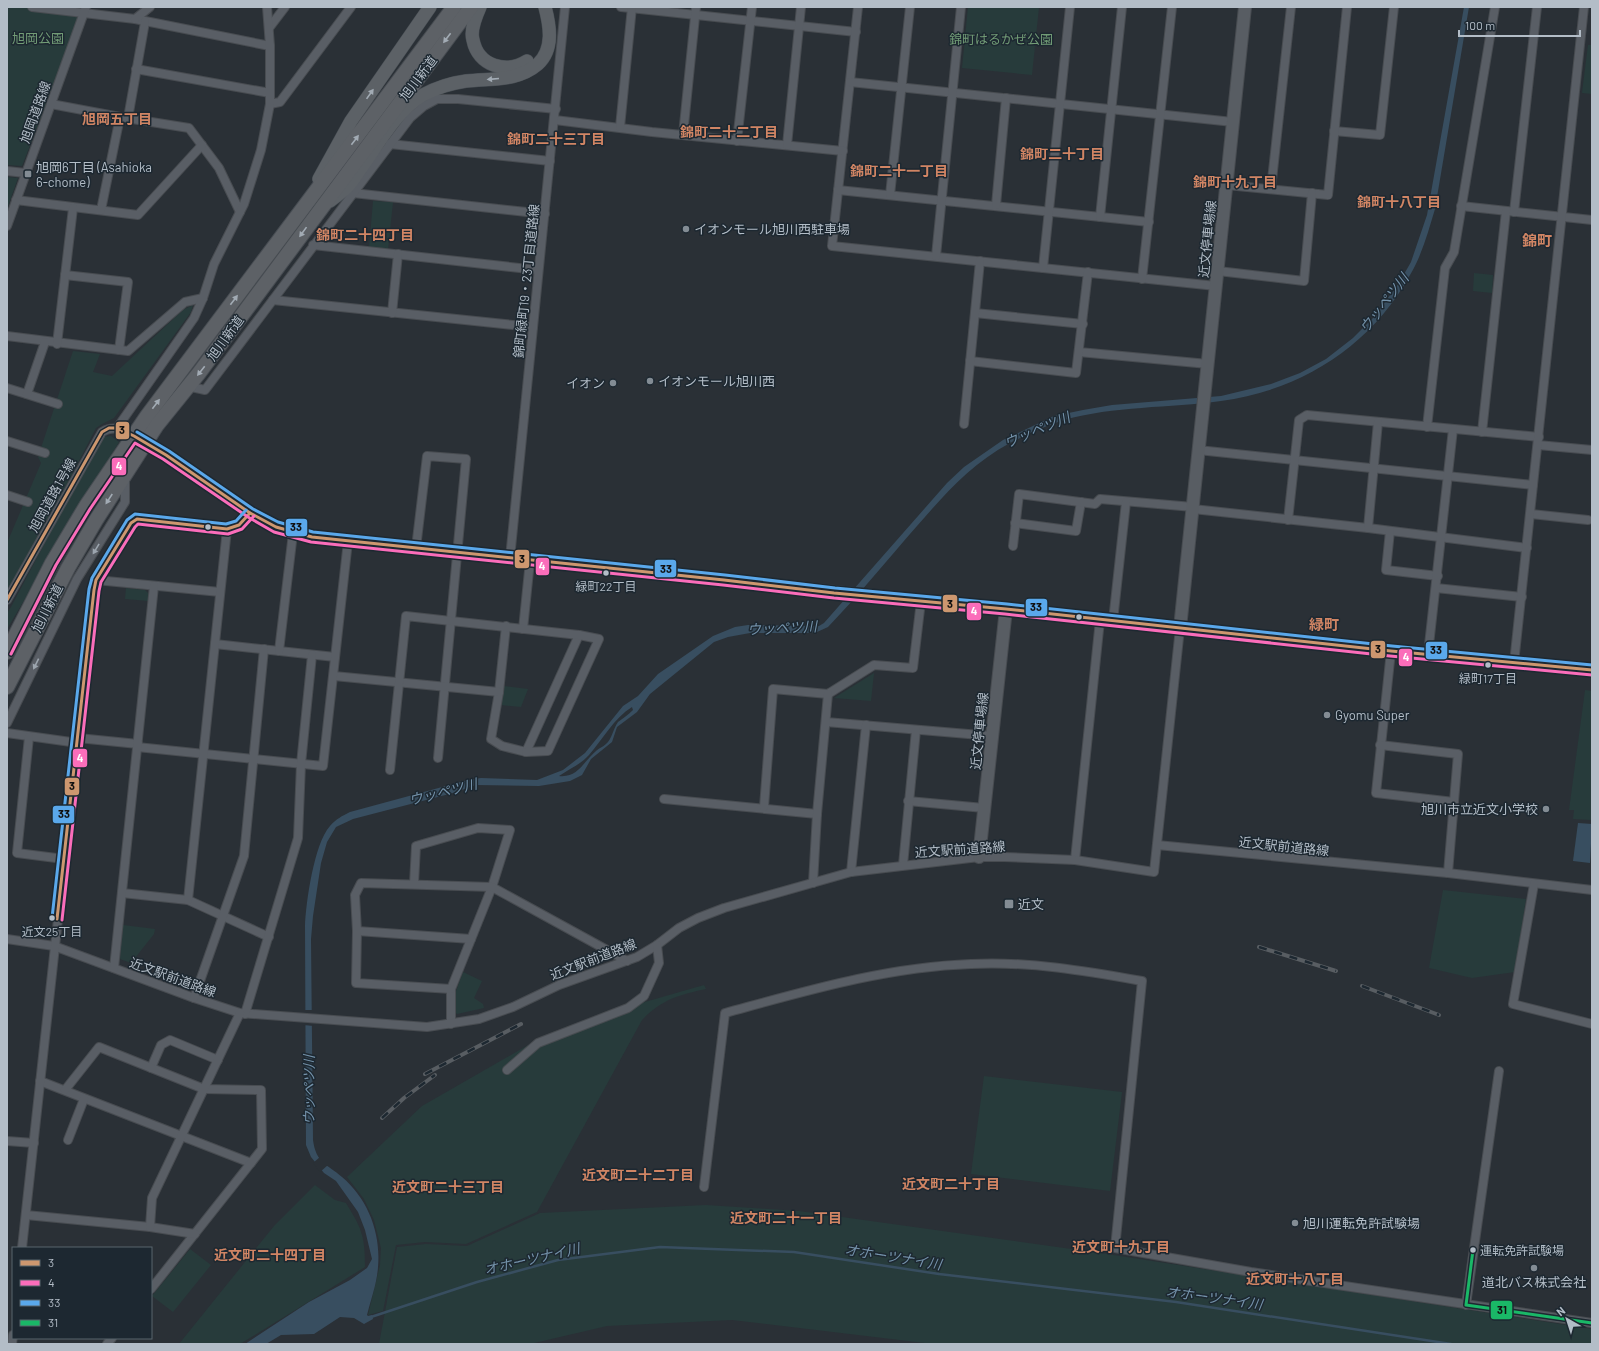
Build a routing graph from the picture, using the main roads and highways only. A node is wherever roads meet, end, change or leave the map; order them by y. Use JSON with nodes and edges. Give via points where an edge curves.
{"nodes":[{"id":1,"x":430,"y":7,"type":"edge"},
{"id":2,"x":454,"y":7,"type":"edge"},
{"id":3,"x":471,"y":7,"type":"edge"},
{"id":4,"x":480,"y":7,"type":"edge"},
{"id":5,"x":544,"y":7,"type":"edge"},
{"id":6,"x":1245,"y":7,"type":"edge"},
{"id":7,"x":320,"y":209,"type":"junction"},
{"id":8,"x":301,"y":212,"type":"junction"},
{"id":9,"x":140,"y":439,"type":"junction"},
{"id":10,"x":1006,"y":609,"type":"junction"},
{"id":11,"x":7,"y":652,"type":"edge"},
{"id":12,"x":7,"y":687,"type":"edge"},
{"id":13,"x":979,"y":857,"type":"road end"}],
"edges":[{"from":8,"to":1,"type":"main road","one_way":true,"via":[[351,121]]},
{"from":8,"to":2,"type":"highway","name":"旭川新道","one_way":true},
{"from":3,"to":7,"type":"highway","name":"旭川新道","one_way":true},
{"from":4,"to":5,"type":"main road","via":[[473,26],[472,40],[486,61],[501,68],[522,65],[534,57],[542,44]]},
{"from":5,"to":7,"type":"main road","one_way":true,"via":[[549,24],[549,42],[546,53],[538,63],[528,71],[512,77],[452,83],[422,95],[396,120],[347,187]]},
{"from":6,"to":10,"type":"main road","name":"近文停車場線","via":[[1180,628]]},
{"from":7,"to":9,"type":"highway","name":"旭川新道","one_way":true,"via":[[204,366],[157,425]]},
{"from":9,"to":8,"type":"highway","name":"旭川新道","one_way":true,"via":[[146,416]]},
{"from":9,"to":10,"type":"main road","via":[[250,513],[276,527],[312,537]]},
{"from":9,"to":11,"type":"highway","name":"旭川新道","via":[[86,506],[52,563]]},
{"from":9,"to":12,"type":"highway","name":"旭川新道","one_way":true,"via":[[125,476],[68,568]]},
{"from":10,"to":13,"type":"main road","name":"近文停車場線"}]}
